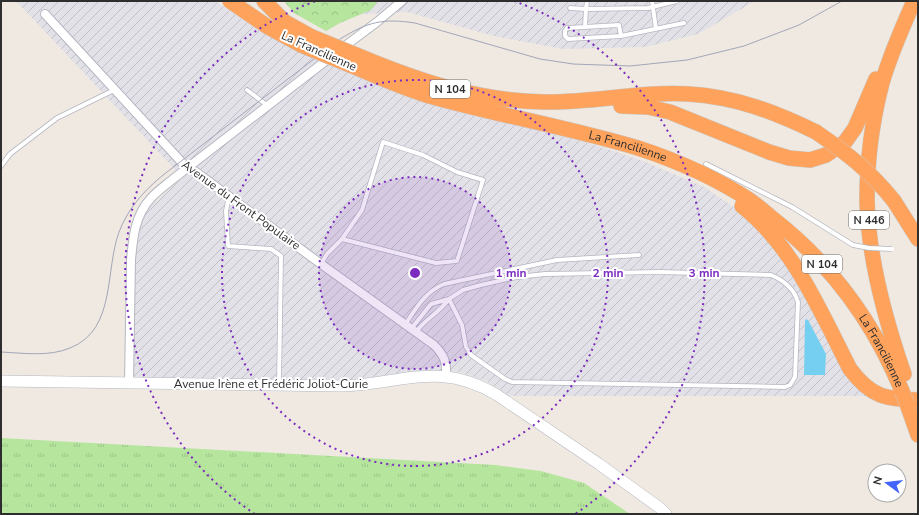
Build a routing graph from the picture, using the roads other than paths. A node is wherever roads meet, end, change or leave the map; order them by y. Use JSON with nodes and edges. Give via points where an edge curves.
{"nodes":[{"id":1,"x":230,"y":1,"type":"edge"},
{"id":2,"x":264,"y":1,"type":"edge"},
{"id":3,"x":402,"y":1,"type":"edge"},
{"id":4,"x":587,"y":1,"type":"edge"},
{"id":5,"x":652,"y":1,"type":"edge"},
{"id":6,"x":677,"y":1,"type":"edge"},
{"id":7,"x":914,"y":1,"type":"edge"},
{"id":8,"x":653,"y":7,"type":"junction"},
{"id":9,"x":570,"y":8,"type":"dead end"},
{"id":10,"x":586,"y":9,"type":"junction"},
{"id":11,"x":45,"y":14,"type":"dead end"},
{"id":12,"x":684,"y":23,"type":"dead end"},
{"id":13,"x":585,"y":26,"type":"junction"},
{"id":14,"x":656,"y":30,"type":"junction"},
{"id":15,"x":621,"y":36,"type":"junction"},
{"id":16,"x":307,"y":41,"type":"junction"},
{"id":17,"x":893,"y":51,"type":"junction"},
{"id":18,"x":356,"y":61,"type":"junction"},
{"id":19,"x":115,"y":89,"type":"junction"},
{"id":20,"x":247,"y":90,"type":"dead end"},
{"id":21,"x":583,"y":101,"type":"junction"},
{"id":22,"x":269,"y":106,"type":"junction"},
{"id":23,"x":1,"y":166,"type":"edge"},
{"id":24,"x":187,"y":168,"type":"junction"},
{"id":25,"x":705,"y":169,"type":"junction"},
{"id":26,"x":229,"y":196,"type":"junction"},
{"id":27,"x":342,"y":239,"type":"junction"},
{"id":28,"x":918,"y":239,"type":"edge"},
{"id":29,"x":892,"y":249,"type":"dead end"},
{"id":30,"x":639,"y":255,"type":"dead end"},
{"id":31,"x":321,"y":264,"type":"junction"},
{"id":32,"x":449,"y":299,"type":"junction"},
{"id":33,"x":411,"y":329,"type":"junction"},
{"id":34,"x":446,"y":376,"type":"junction"},
{"id":35,"x":1,"y":381,"type":"edge"},
{"id":36,"x":129,"y":383,"type":"junction"},
{"id":37,"x":279,"y":385,"type":"junction"},
{"id":38,"x":909,"y":397,"type":"edge"},
{"id":39,"x":918,"y":435,"type":"edge"},
{"id":40,"x":666,"y":514,"type":"edge"}],
"edges":[{"from":1,"to":16,"type":"highway","name":"La Francilienne","number":"N 104","via":[[268,27]]},
{"from":2,"to":16,"type":"highway","name":"La Francilienne","number":"N 104"},
{"from":3,"to":22,"type":"street"},
{"from":4,"to":10,"type":"lane"},
{"from":5,"to":8,"type":"lane"},
{"from":6,"to":8,"type":"lane"},
{"from":7,"to":17,"type":"highway","number":"N 446"},
{"from":8,"to":10,"type":"lane"},
{"from":8,"to":14,"type":"lane"},
{"from":9,"to":10,"type":"lane"},
{"from":10,"to":13,"type":"lane"},
{"from":11,"to":19,"type":"street","name":"Avenue du Front Populaire"},
{"from":12,"to":14,"type":"lane"},
{"from":13,"to":15,"type":"lane","via":[[619,25]]},
{"from":13,"to":15,"type":"lane","via":[[567,28],[565,36],[568,39]]},
{"from":14,"to":15,"type":"lane"},
{"from":16,"to":18,"type":"highway","name":"La Francilienne","number":"N 104","bridge":true},
{"from":17,"to":21,"type":"highway","via":[[882,62],[855,128],[845,142],[826,155],[810,160],[789,158],[769,152],[670,112],[648,107],[596,106]]},
{"from":17,"to":38,"type":"highway","number":"N 446","via":[[874,119],[869,153],[868,200],[870,236],[880,288],[893,340],[909,387]]},
{"from":18,"to":21,"type":"highway","name":"La Francilienne","number":"N 104","via":[[493,98],[538,102]]},
{"from":18,"to":25,"type":"highway","name":"La Francilienne","number":"N 104","via":[[387,81],[426,95],[613,141]]},
{"from":19,"to":23,"type":"lane","via":[[57,118],[10,154]]},
{"from":19,"to":24,"type":"street","name":"Avenue du Front Populaire"},
{"from":20,"to":22,"type":"lane"},
{"from":21,"to":28,"type":"highway","name":"La Francilienne","number":"N 104","bridge":true,"via":[[689,94],[752,105],[773,112],[816,132],[869,173],[894,201]]},
{"from":22,"to":24,"type":"street"},
{"from":24,"to":26,"type":"street","name":"Avenue du Front Populaire"},
{"from":24,"to":36,"type":"street","via":[[152,197],[135,227],[131,260]]},
{"from":25,"to":29,"type":"lane","bridge":true,"via":[[792,207],[853,245]]},
{"from":25,"to":38,"type":"highway","name":"La Francilienne","number":"N 104","via":[[790,232],[818,259],[843,288],[869,325]]},
{"from":25,"to":38,"type":"highway","via":[[712,186],[728,195],[762,223],[784,248],[857,379],[867,388],[886,398]]},
{"from":26,"to":31,"type":"street","name":"Avenue du Front Populaire"},
{"from":26,"to":37,"type":"lane","via":[[226,211],[228,246],[271,249],[281,256]]},
{"from":27,"to":27,"type":"lane","via":[[436,263],[457,261],[483,180],[457,172],[423,155],[383,142],[362,210]]},
{"from":27,"to":31,"type":"lane"},
{"from":30,"to":33,"type":"lane","via":[[557,260],[444,284],[428,294]]},
{"from":31,"to":33,"type":"street","name":"Avenue du Front Populaire"},
{"from":32,"to":32,"type":"lane","via":[[462,325],[466,347],[471,355],[512,382],[785,388],[795,378],[798,302],[791,288],[771,274],[545,274],[481,284],[463,290]]},
{"from":32,"to":33,"type":"lane","via":[[421,326]]},
{"from":32,"to":33,"type":"lane","via":[[431,304]]},
{"from":33,"to":34,"type":"street","name":"Avenue du Front Populaire","via":[[441,352],[445,358]]},
{"from":34,"to":37,"type":"main road","name":"Avenue Irène et Frédéric Joliot-Curie","via":[[416,376],[358,386]]},
{"from":34,"to":40,"type":"main road","name":"Avenue Irène et Frédéric Joliot-Curie","via":[[473,382],[497,395],[599,464]]},
{"from":35,"to":36,"type":"main road","name":"Avenue Irène et Frédéric Joliot-Curie"},
{"from":36,"to":37,"type":"main road","name":"Avenue Irène et Frédéric Joliot-Curie"},
{"from":38,"to":39,"type":"highway","name":"La Francilienne","number":"N 104"}]}
